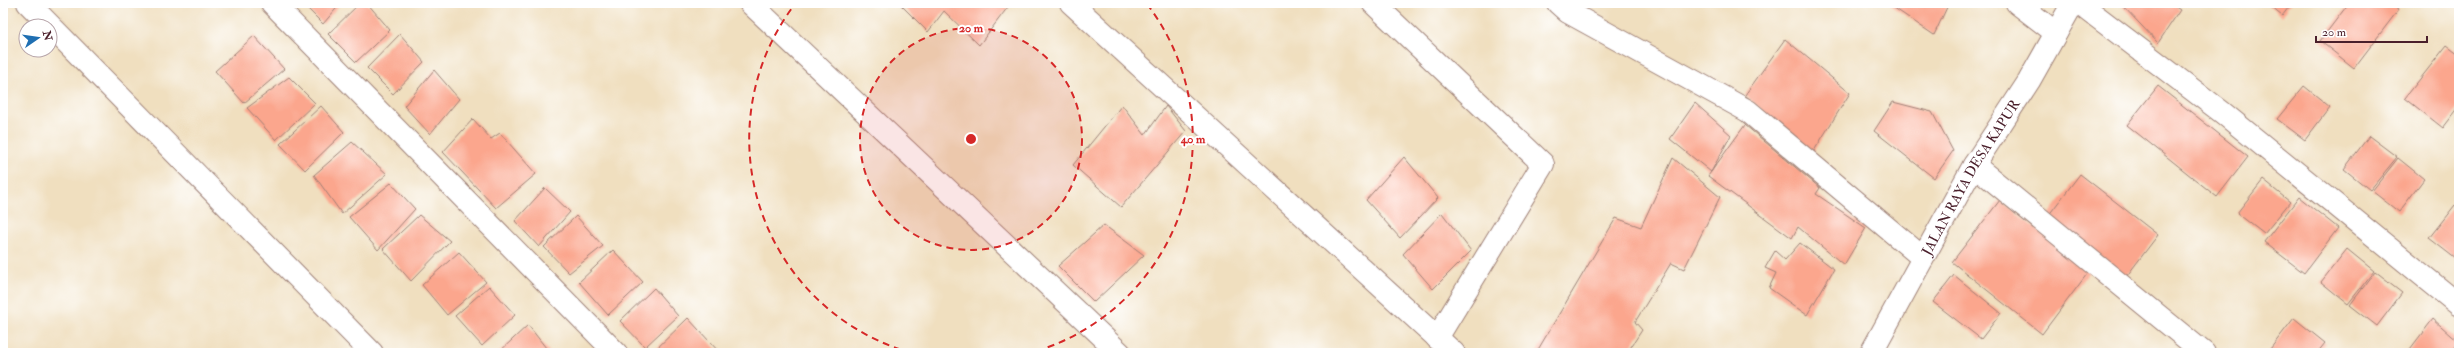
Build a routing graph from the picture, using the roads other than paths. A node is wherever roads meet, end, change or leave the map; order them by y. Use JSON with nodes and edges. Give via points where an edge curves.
{"nodes":[{"id":1,"x":28,"y":3,"type":"edge"},
{"id":2,"x":272,"y":3,"type":"edge"},
{"id":3,"x":750,"y":3,"type":"edge"},
{"id":4,"x":1071,"y":3,"type":"edge"},
{"id":5,"x":1373,"y":3,"type":"edge"},
{"id":6,"x":1558,"y":3,"type":"edge"},
{"id":7,"x":2017,"y":3,"type":"edge"},
{"id":8,"x":2073,"y":3,"type":"edge"},
{"id":9,"x":2079,"y":3,"type":"edge"},
{"id":10,"x":2056,"y":33,"type":"junction"},
{"id":11,"x":1974,"y":165,"type":"junction"},
{"id":12,"x":1923,"y":258,"type":"junction"},
{"id":13,"x":2459,"y":305,"type":"edge"},
{"id":14,"x":1437,"y":338,"type":"junction"},
{"id":15,"x":372,"y":353,"type":"edge"},
{"id":16,"x":616,"y":353,"type":"edge"},
{"id":17,"x":1120,"y":353,"type":"edge"},
{"id":18,"x":1454,"y":353,"type":"edge"},
{"id":19,"x":1871,"y":353,"type":"edge"},
{"id":20,"x":2204,"y":353,"type":"edge"}],
"edges":[{"from":1,"to":15,"type":"street"},
{"from":2,"to":16,"type":"street"},
{"from":3,"to":17,"type":"street"},
{"from":4,"to":14,"type":"street"},
{"from":5,"to":14,"type":"street","via":[[1543,164]]},
{"from":6,"to":12,"type":"street","via":[[1568,12],[1748,111]]},
{"from":7,"to":10,"type":"street"},
{"from":8,"to":10,"type":"street","name":"JALAN RAYA DESA KAPUR"},
{"from":9,"to":13,"type":"street","via":[[2222,113]]},
{"from":10,"to":11,"type":"street","name":"JALAN RAYA DESA KAPUR","via":[[2029,81]]},
{"from":11,"to":12,"type":"street","name":"JALAN RAYA DESA KAPUR"},
{"from":11,"to":20,"type":"street"},
{"from":12,"to":19,"type":"street","name":"JALAN RAYA DESA KAPUR"},
{"from":14,"to":18,"type":"street"}]}
